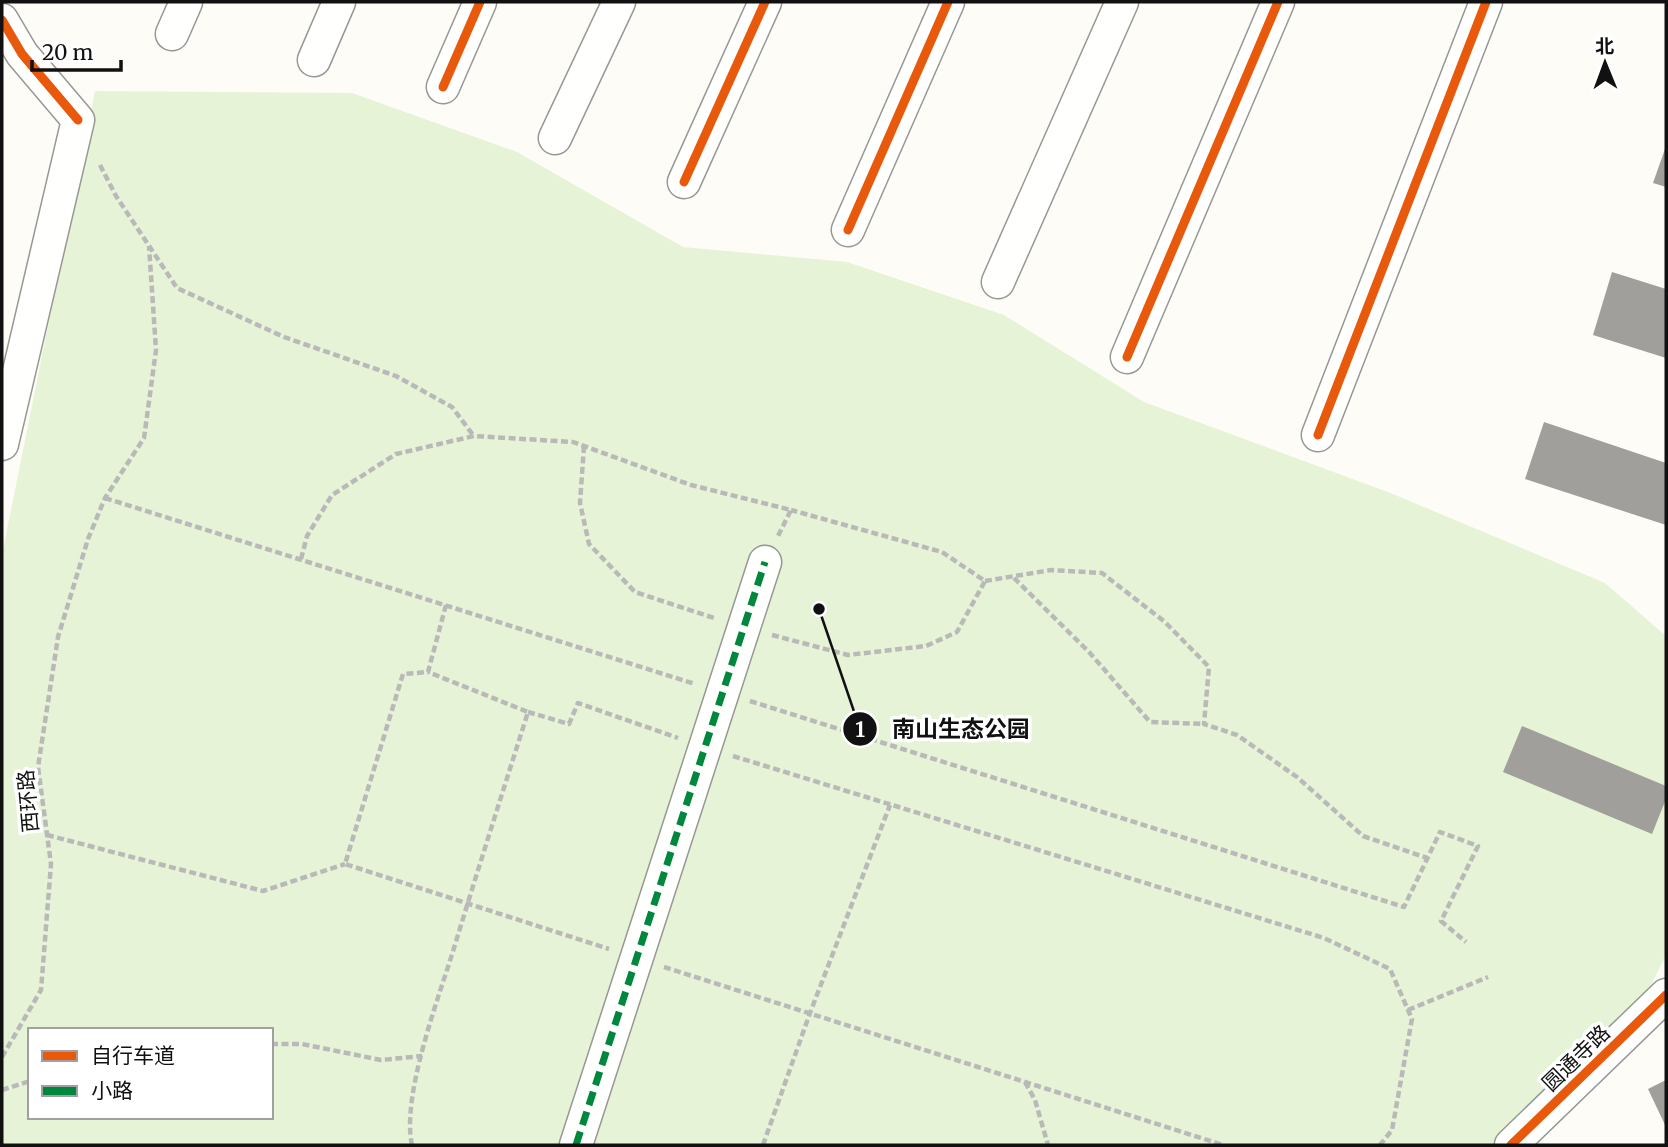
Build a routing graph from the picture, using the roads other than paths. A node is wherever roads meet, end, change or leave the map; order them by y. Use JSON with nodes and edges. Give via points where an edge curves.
{"nodes":[{"id":1,"x":186,"y":2,"type":"edge"},
{"id":2,"x":339,"y":2,"type":"edge"},
{"id":3,"x":480,"y":2,"type":"edge"},
{"id":4,"x":618,"y":2,"type":"edge"},
{"id":5,"x":765,"y":2,"type":"edge"},
{"id":6,"x":948,"y":2,"type":"edge"},
{"id":7,"x":1122,"y":2,"type":"edge"},
{"id":8,"x":1278,"y":2,"type":"edge"},
{"id":9,"x":1486,"y":2,"type":"edge"},
{"id":10,"x":2,"y":20,"type":"edge"},
{"id":11,"x":172,"y":33,"type":"dead end"},
{"id":12,"x":314,"y":60,"type":"dead end"},
{"id":13,"x":443,"y":87,"type":"dead end"},
{"id":14,"x":555,"y":138,"type":"dead end"},
{"id":15,"x":684,"y":182,"type":"dead end"},
{"id":16,"x":848,"y":230,"type":"dead end"},
{"id":17,"x":998,"y":282,"type":"dead end"},
{"id":18,"x":1126,"y":357,"type":"dead end"},
{"id":19,"x":1318,"y":435,"type":"dead end"},
{"id":20,"x":2,"y":444,"type":"edge"},
{"id":21,"x":765,"y":562,"type":"road end"},
{"id":22,"x":1666,"y":995,"type":"edge"},
{"id":23,"x":576,"y":1145,"type":"edge"},
{"id":24,"x":1511,"y":1145,"type":"edge"}],
"edges":[{"from":1,"to":11,"type":"street"},
{"from":2,"to":12,"type":"street"},
{"from":3,"to":13,"type":"street"},
{"from":4,"to":14,"type":"street"},
{"from":5,"to":15,"type":"street"},
{"from":6,"to":16,"type":"street"},
{"from":7,"to":17,"type":"street"},
{"from":8,"to":18,"type":"street"},
{"from":9,"to":19,"type":"street"},
{"from":10,"to":20,"type":"street","via":[[22,54],[78,120]]},
{"from":21,"to":23,"type":"street"},
{"from":22,"to":24,"type":"street","name":"圆通寺路"}]}
